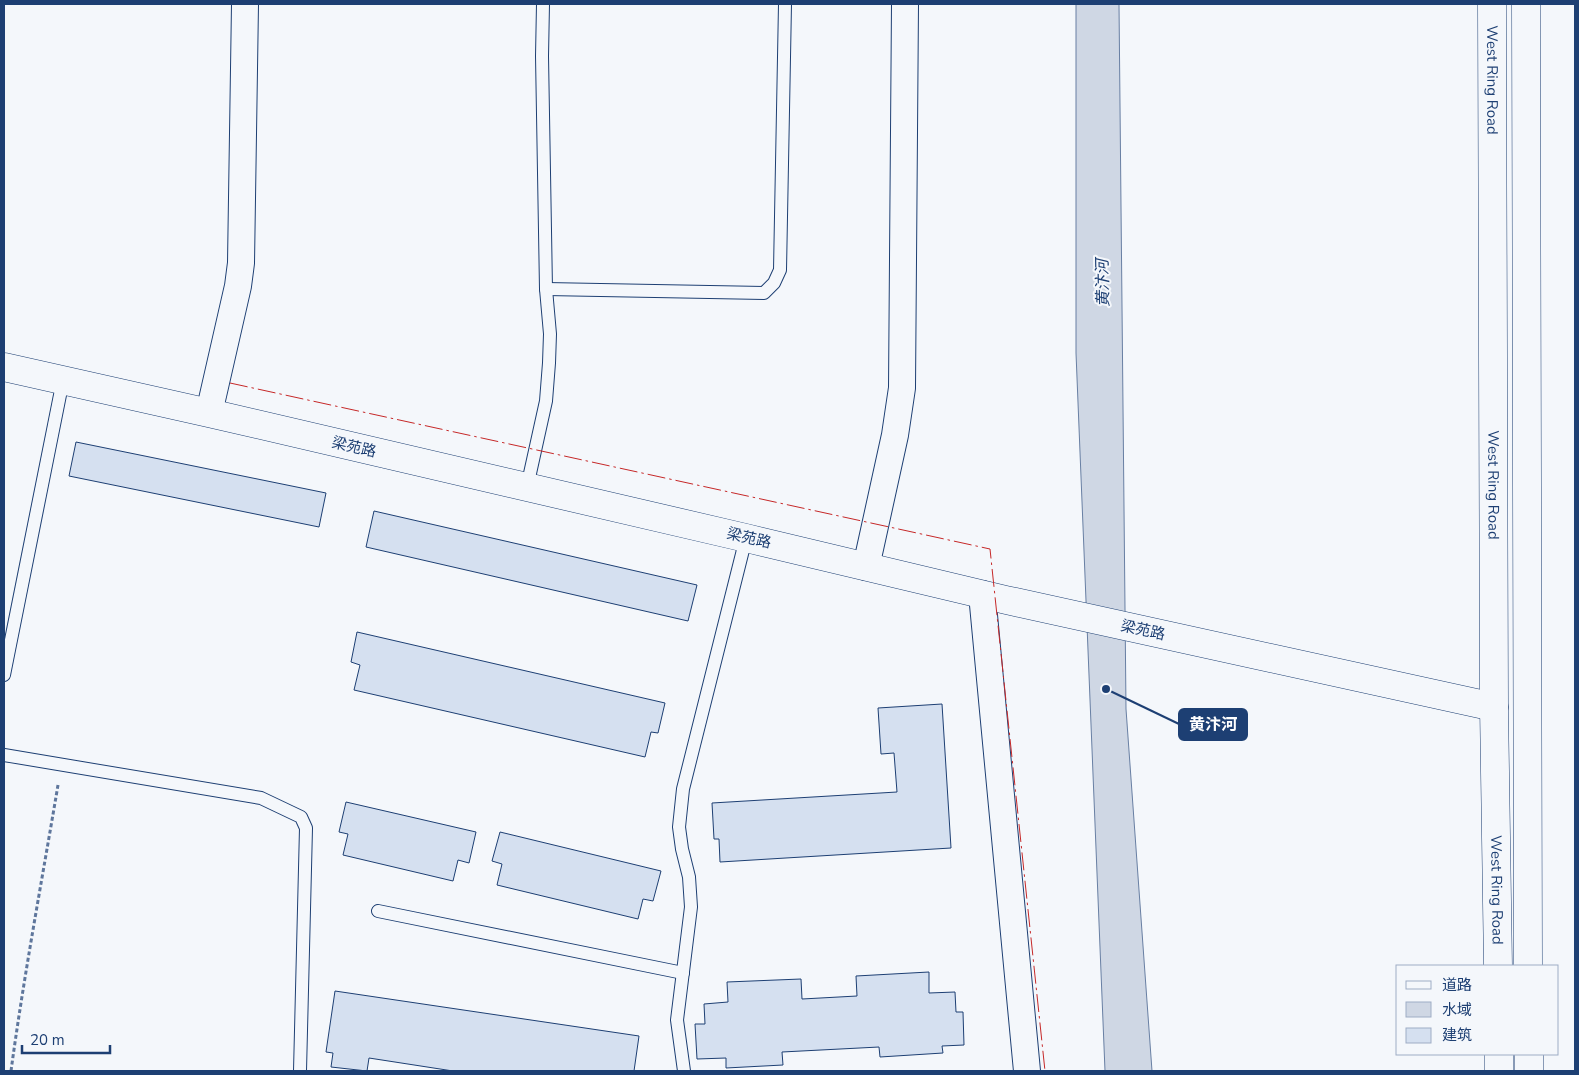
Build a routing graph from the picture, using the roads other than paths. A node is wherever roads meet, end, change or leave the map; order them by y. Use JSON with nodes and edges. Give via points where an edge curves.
{"nodes":[{"id":1,"x":245,"y":4,"type":"edge"},
{"id":2,"x":543,"y":4,"type":"edge"},
{"id":3,"x":785,"y":4,"type":"edge"},
{"id":4,"x":905,"y":4,"type":"edge"},
{"id":5,"x":1492,"y":4,"type":"edge"},
{"id":6,"x":1526,"y":4,"type":"edge"},
{"id":7,"x":546,"y":289,"type":"junction"},
{"id":8,"x":4,"y":367,"type":"edge"},
{"id":9,"x":63,"y":380,"type":"junction"},
{"id":10,"x":209,"y":413,"type":"junction"},
{"id":11,"x":527,"y":487,"type":"junction"},
{"id":12,"x":746,"y":538,"type":"junction"},
{"id":13,"x":866,"y":567,"type":"junction"},
{"id":14,"x":994,"y":597,"type":"junction"},
{"id":15,"x":4,"y":675,"type":"edge"},
{"id":16,"x":1494,"y":707,"type":"junction"},
{"id":17,"x":4,"y":755,"type":"edge"},
{"id":18,"x":378,"y":911,"type":"dead end"},
{"id":19,"x":1498,"y":965,"type":"edge"},
{"id":20,"x":1528,"y":965,"type":"edge"},
{"id":21,"x":682,"y":973,"type":"junction"},
{"id":22,"x":1499,"y":1055,"type":"edge"},
{"id":23,"x":1529,"y":1055,"type":"edge"},
{"id":24,"x":300,"y":1071,"type":"edge"},
{"id":25,"x":684,"y":1071,"type":"edge"},
{"id":26,"x":1026,"y":1071,"type":"edge"},
{"id":27,"x":1499,"y":1071,"type":"edge"},
{"id":28,"x":1529,"y":1071,"type":"edge"}],
"edges":[{"from":1,"to":10,"type":"street","via":[[241,263]]},
{"from":2,"to":7,"type":"lane"},
{"from":3,"to":7,"type":"lane","via":[[780,270],[774,282],[764,292]]},
{"from":4,"to":13,"type":"street","via":[[902,388]]},
{"from":5,"to":16,"type":"main road","name":"West Ring Road"},
{"from":6,"to":20,"type":"main road","name":"West Ring Road"},
{"from":7,"to":11,"type":"lane","via":[[550,334],[546,401]]},
{"from":8,"to":9,"type":"main road","name":"梁苑路"},
{"from":9,"to":10,"type":"main road","name":"梁苑路"},
{"from":9,"to":15,"type":"lane"},
{"from":10,"to":11,"type":"main road","name":"梁苑路"},
{"from":11,"to":12,"type":"main road","name":"梁苑路"},
{"from":12,"to":13,"type":"main road","name":"梁苑路"},
{"from":12,"to":21,"type":"lane","via":[[683,789],[679,827],[691,907]]},
{"from":13,"to":14,"type":"main road","name":"梁苑路"},
{"from":14,"to":16,"type":"main road","name":"梁苑路"},
{"from":14,"to":26,"type":"street"},
{"from":16,"to":19,"type":"main road","name":"West Ring Road"},
{"from":17,"to":24,"type":"lane","via":[[262,798],[301,817],[307,843]]},
{"from":18,"to":21,"type":"lane"},
{"from":21,"to":25,"type":"lane","via":[[677,1020]]},
{"from":22,"to":27,"type":"main road"},
{"from":23,"to":28,"type":"main road"}]}
